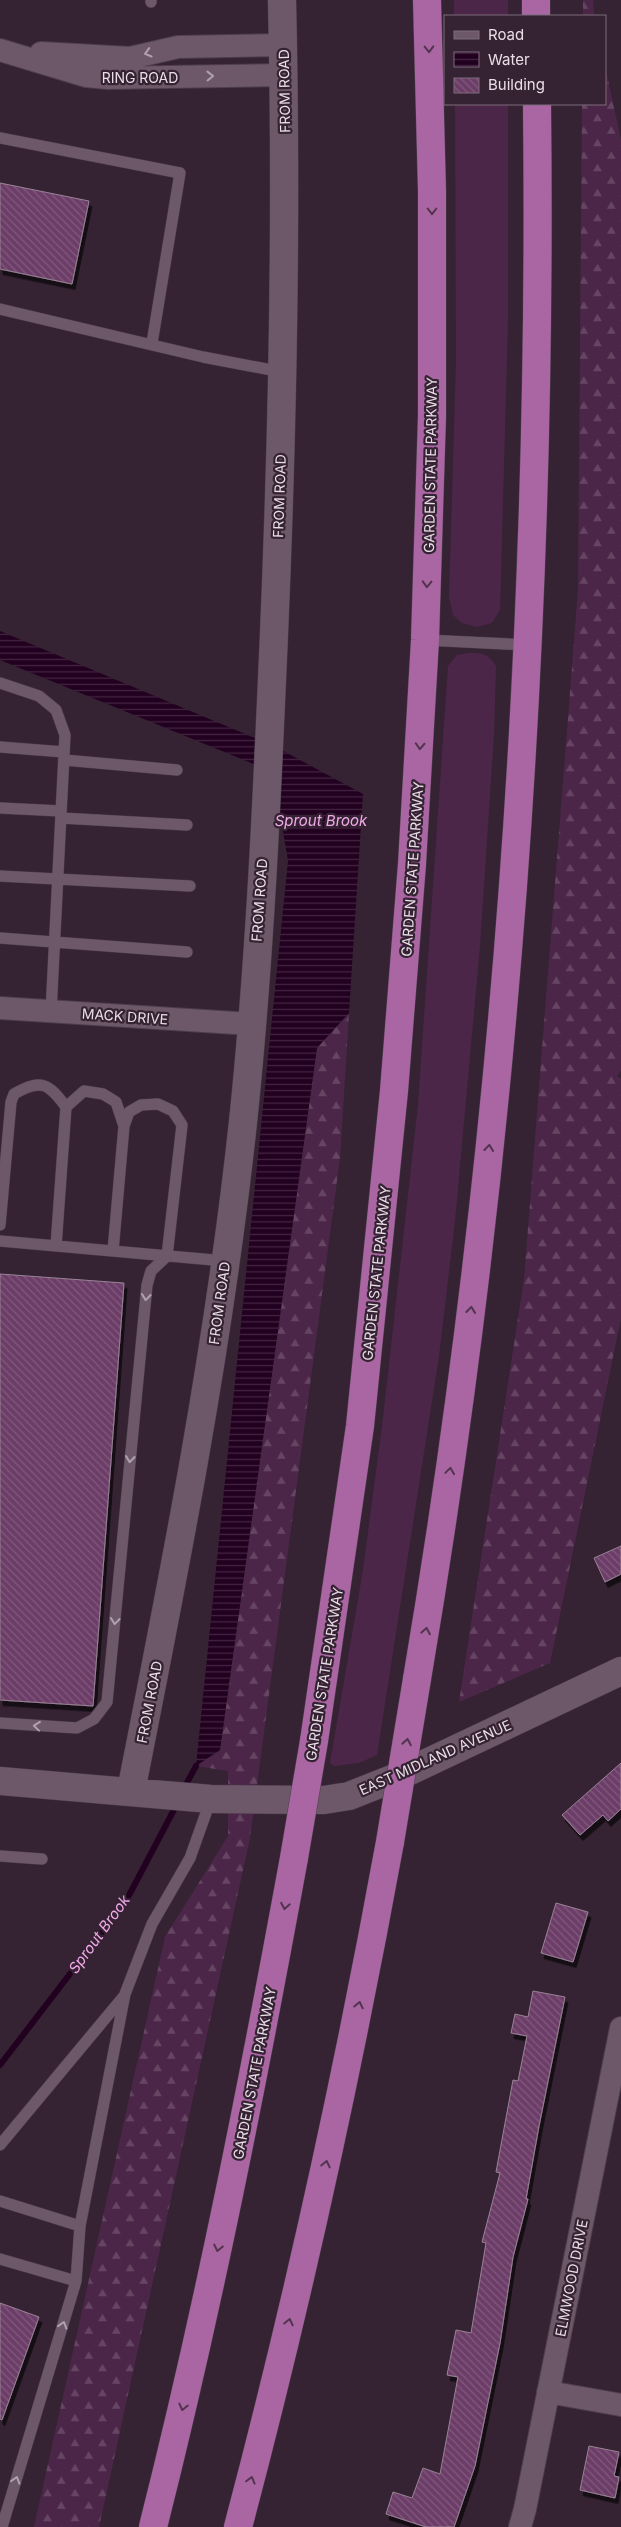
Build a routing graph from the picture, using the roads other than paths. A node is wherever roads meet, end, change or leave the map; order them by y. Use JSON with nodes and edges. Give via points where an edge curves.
{"nodes":[{"id":1,"x":282,"y":0,"type":"edge"},
{"id":2,"x":427,"y":0,"type":"edge"},
{"id":3,"x":536,"y":0,"type":"edge"},
{"id":4,"x":536,"y":15,"type":"edge"},
{"id":5,"x":283,"y":45,"type":"junction"},
{"id":6,"x":4,"y":50,"type":"edge"},
{"id":7,"x":284,"y":75,"type":"junction"},
{"id":8,"x":537,"y":105,"type":"edge"},
{"id":9,"x":0,"y":138,"type":"edge"},
{"id":10,"x":0,"y":309,"type":"edge"},
{"id":11,"x":152,"y":343,"type":"junction"},
{"id":12,"x":284,"y":372,"type":"junction"},
{"id":13,"x":425,"y":640,"type":"junction"},
{"id":14,"x":528,"y":645,"type":"junction"},
{"id":15,"x":0,"y":683,"type":"edge"},
{"id":16,"x":0,"y":747,"type":"edge"},
{"id":17,"x":64,"y":756,"type":"junction"},
{"id":18,"x":177,"y":770,"type":"dead end"},
{"id":19,"x":0,"y":808,"type":"edge"},
{"id":20,"x":61,"y":815,"type":"junction"},
{"id":21,"x":187,"y":824,"type":"dead end"},
{"id":22,"x":0,"y":876,"type":"edge"},
{"id":23,"x":58,"y":879,"type":"junction"},
{"id":24,"x":190,"y":886,"type":"dead end"},
{"id":25,"x":0,"y":938,"type":"edge"},
{"id":26,"x":54,"y":942,"type":"junction"},
{"id":27,"x":187,"y":952,"type":"dead end"},
{"id":28,"x":0,"y":1008,"type":"edge"},
{"id":29,"x":51,"y":1012,"type":"junction"},
{"id":30,"x":251,"y":1024,"type":"junction"},
{"id":31,"x":66,"y":1107,"type":"junction"},
{"id":32,"x":124,"y":1126,"type":"junction"},
{"id":33,"x":0,"y":1225,"type":"edge"},
{"id":34,"x":0,"y":1241,"type":"edge"},
{"id":35,"x":56,"y":1246,"type":"junction"},
{"id":36,"x":113,"y":1251,"type":"junction"},
{"id":37,"x":167,"y":1256,"type":"junction"},
{"id":38,"x":225,"y":1261,"type":"junction"},
{"id":39,"x":621,"y":1671,"type":"edge"},
{"id":40,"x":0,"y":1723,"type":"edge"},
{"id":41,"x":0,"y":1781,"type":"edge"},
{"id":42,"x":131,"y":1791,"type":"junction"},
{"id":43,"x":214,"y":1799,"type":"junction"},
{"id":44,"x":0,"y":1856,"type":"edge"},
{"id":45,"x":42,"y":1859,"type":"dead end"},
{"id":46,"x":125,"y":1994,"type":"junction"},
{"id":47,"x":621,"y":2028,"type":"edge"},
{"id":48,"x":0,"y":2145,"type":"edge"},
{"id":49,"x":0,"y":2200,"type":"edge"},
{"id":50,"x":80,"y":2226,"type":"junction"},
{"id":51,"x":0,"y":2259,"type":"edge"},
{"id":52,"x":76,"y":2281,"type":"junction"},
{"id":53,"x":548,"y":2392,"type":"junction"},
{"id":54,"x":621,"y":2405,"type":"edge"},
{"id":55,"x":2,"y":2527,"type":"edge"},
{"id":56,"x":153,"y":2527,"type":"edge"},
{"id":57,"x":238,"y":2527,"type":"edge"},
{"id":58,"x":520,"y":2527,"type":"edge"}],
"edges":[{"from":1,"to":5,"type":"street","name":"FROM ROAD"},
{"from":2,"to":13,"type":"highway","name":"GARDEN STATE PARKWAY","one_way":true,"via":[[433,302]]},
{"from":3,"to":4,"type":"highway"},
{"from":5,"to":6,"type":"street","one_way":true,"via":[[178,47],[130,58]]},
{"from":5,"to":7,"type":"street","name":"FROM ROAD"},
{"from":6,"to":7,"type":"street","name":"RING ROAD","one_way":true,"via":[[86,76],[108,78]]},
{"from":7,"to":12,"type":"street","name":"FROM ROAD"},
{"from":8,"to":14,"type":"highway","via":[[537,315]]},
{"from":9,"to":11,"type":"lane","via":[[180,173]]},
{"from":10,"to":11,"type":"lane"},
{"from":11,"to":12,"type":"lane","via":[[203,357]]},
{"from":12,"to":30,"type":"street","name":"FROM ROAD","via":[[271,716]]},
{"from":13,"to":14,"type":"lane"},
{"from":13,"to":56,"type":"highway","name":"GARDEN STATE PARKWAY","one_way":true,"bridge":true,"via":[[404,980],[359,1436],[314,1741],[245,2119],[213,2275]]},
{"from":57,"to":14,"type":"highway","one_way":true,"bridge":true,"via":[[268,2413],[335,2122],[390,1842],[453,1452],[482,1208],[507,945]]},
{"from":15,"to":17,"type":"lane","via":[[39,696],[56,710],[65,735]]},
{"from":16,"to":17,"type":"lane"},
{"from":17,"to":18,"type":"lane"},
{"from":17,"to":20,"type":"lane"},
{"from":19,"to":20,"type":"lane"},
{"from":20,"to":21,"type":"lane"},
{"from":20,"to":23,"type":"lane"},
{"from":22,"to":23,"type":"lane"},
{"from":23,"to":24,"type":"lane"},
{"from":23,"to":26,"type":"lane"},
{"from":25,"to":26,"type":"lane"},
{"from":26,"to":27,"type":"lane"},
{"from":26,"to":29,"type":"lane"},
{"from":28,"to":29,"type":"street","name":"MACK DRIVE"},
{"from":29,"to":30,"type":"street","name":"MACK DRIVE"},
{"from":30,"to":38,"type":"street","name":"FROM ROAD","via":[[243,1123]]},
{"from":31,"to":32,"type":"lane","via":[[84,1091],[103,1094],[116,1102]]},
{"from":31,"to":33,"type":"lane","via":[[48,1086],[31,1085],[14,1094]]},
{"from":31,"to":35,"type":"lane"},
{"from":32,"to":36,"type":"lane"},
{"from":32,"to":37,"type":"lane","via":[[129,1112],[141,1105],[158,1104],[173,1111],[182,1125]]},
{"from":34,"to":35,"type":"lane"},
{"from":35,"to":36,"type":"lane"},
{"from":36,"to":37,"type":"lane"},
{"from":37,"to":38,"type":"lane"},
{"from":37,"to":40,"type":"lane","one_way":true,"via":[[151,1271],[147,1285],[107,1702],[94,1719],[77,1728]]},
{"from":38,"to":42,"type":"street","name":"FROM ROAD","via":[[181,1536]]},
{"from":39,"to":43,"type":"street","name":"EAST MIDLAND AVENUE","via":[[397,1777],[349,1796],[324,1800]]},
{"from":41,"to":42,"type":"street","name":"EAST MIDLAND AVENUE"},
{"from":42,"to":43,"type":"street","name":"EAST MIDLAND AVENUE"},
{"from":43,"to":46,"type":"lane","via":[[190,1858],[152,1924]]},
{"from":44,"to":45,"type":"lane"},
{"from":46,"to":48,"type":"lane"},
{"from":46,"to":50,"type":"lane"},
{"from":47,"to":53,"type":"street","name":"ELMWOOD DRIVE"},
{"from":49,"to":50,"type":"lane"},
{"from":50,"to":52,"type":"lane"},
{"from":51,"to":52,"type":"lane"},
{"from":55,"to":52,"type":"lane","one_way":true},
{"from":53,"to":54,"type":"street"},
{"from":53,"to":58,"type":"street","name":"ELMWOOD DRIVE"}]}
